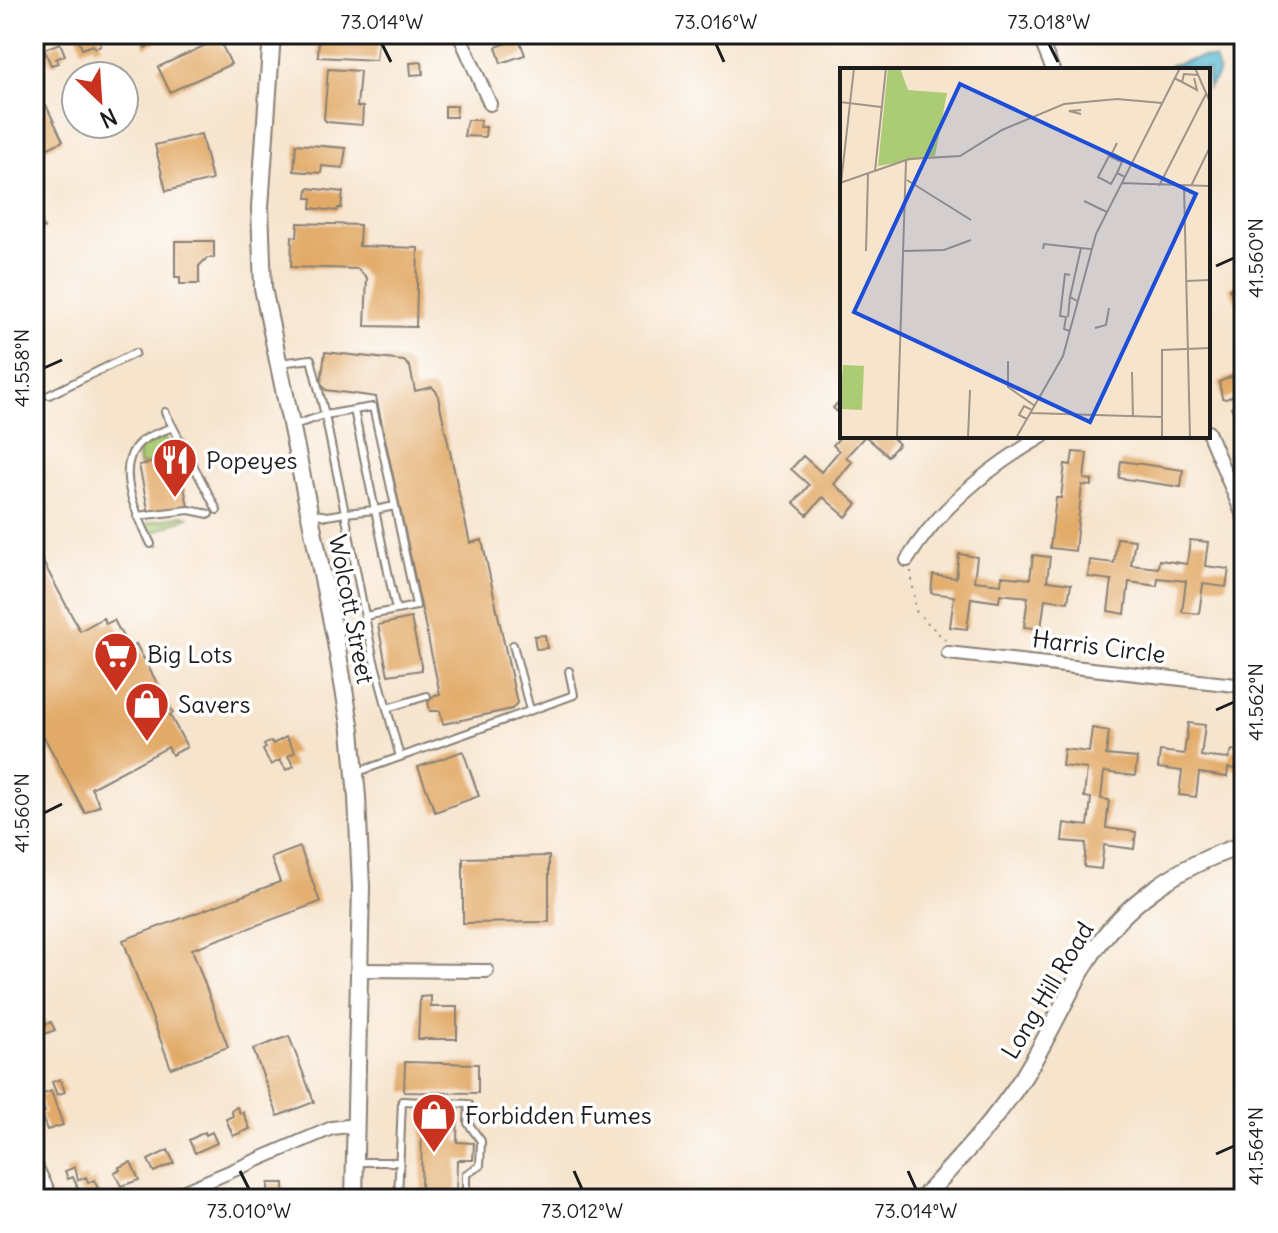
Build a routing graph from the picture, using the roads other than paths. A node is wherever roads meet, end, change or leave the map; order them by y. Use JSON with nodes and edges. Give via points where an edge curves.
{"nodes":[{"id":1,"x":272,"y":34,"type":"edge"},
{"id":2,"x":459,"y":34,"type":"edge"},
{"id":3,"x":1038,"y":34,"type":"edge"},
{"id":4,"x":1052,"y":68,"type":"edge"},
{"id":5,"x":490,"y":104,"type":"dead end"},
{"id":6,"x":135,"y":353,"type":"dead end"},
{"id":7,"x":278,"y":364,"type":"junction"},
{"id":8,"x":49,"y":395,"type":"dead end"},
{"id":9,"x":354,"y":410,"type":"junction"},
{"id":10,"x":165,"y":412,"type":"dead end"},
{"id":11,"x":325,"y":415,"type":"junction"},
{"id":12,"x":290,"y":426,"type":"junction"},
{"id":13,"x":173,"y":427,"type":"junction"},
{"id":14,"x":1210,"y":437,"type":"edge"},
{"id":15,"x":1040,"y":438,"type":"edge"},
{"id":16,"x":395,"y":506,"type":"junction"},
{"id":17,"x":217,"y":510,"type":"dead end"},
{"id":18,"x":375,"y":510,"type":"junction"},
{"id":19,"x":308,"y":513,"type":"junction"},
{"id":20,"x":345,"y":513,"type":"junction"},
{"id":21,"x":209,"y":514,"type":"dead end"},
{"id":22,"x":137,"y":516,"type":"junction"},
{"id":23,"x":1244,"y":518,"type":"edge"},
{"id":24,"x":151,"y":544,"type":"dead end"},
{"id":25,"x":907,"y":560,"type":"road end"},
{"id":26,"x":396,"y":610,"type":"junction"},
{"id":27,"x":365,"y":616,"type":"junction"},
{"id":28,"x":513,"y":645,"type":"dead end"},
{"id":29,"x":948,"y":653,"type":"road end"},
{"id":30,"x":569,"y":671,"type":"dead end"},
{"id":31,"x":1244,"y":686,"type":"edge"},
{"id":32,"x":427,"y":696,"type":"dead end"},
{"id":33,"x":387,"y":708,"type":"junction"},
{"id":34,"x":530,"y":710,"type":"junction"},
{"id":35,"x":400,"y":757,"type":"junction"},
{"id":36,"x":355,"y":773,"type":"junction"},
{"id":37,"x":1244,"y":845,"type":"edge"},
{"id":38,"x":360,"y":970,"type":"junction"},
{"id":39,"x":487,"y":971,"type":"dead end"},
{"id":40,"x":356,"y":1125,"type":"junction"},
{"id":41,"x":34,"y":1162,"type":"edge"},
{"id":42,"x":355,"y":1162,"type":"junction"},
{"id":43,"x":398,"y":1162,"type":"junction"},
{"id":44,"x":184,"y":1195,"type":"edge"},
{"id":45,"x":52,"y":1199,"type":"edge"},
{"id":46,"x":166,"y":1199,"type":"edge"},
{"id":47,"x":354,"y":1199,"type":"edge"},
{"id":48,"x":398,"y":1199,"type":"edge"},
{"id":49,"x":466,"y":1199,"type":"edge"},
{"id":50,"x":922,"y":1199,"type":"edge"}],
"edges":[{"from":1,"to":7,"type":"main road","name":"Wolcott Street","via":[[260,239]]},
{"from":2,"to":5,"type":"street"},
{"from":3,"to":4,"type":"street"},
{"from":6,"to":8,"type":"lane"},
{"from":7,"to":11,"type":"lane","via":[[311,359]]},
{"from":7,"to":12,"type":"main road","name":"Wolcott Street"},
{"from":9,"to":11,"type":"lane"},
{"from":9,"to":16,"type":"lane","via":[[373,407]]},
{"from":9,"to":18,"type":"lane"},
{"from":10,"to":13,"type":"lane"},
{"from":11,"to":12,"type":"lane"},
{"from":11,"to":20,"type":"lane"},
{"from":12,"to":19,"type":"main road","name":"Wolcott Street"},
{"from":13,"to":17,"type":"lane"},
{"from":13,"to":22,"type":"lane","via":[[134,449],[129,464]]},
{"from":14,"to":23,"type":"street"},
{"from":15,"to":25,"type":"street","via":[[970,487],[923,534]]},
{"from":16,"to":18,"type":"lane"},
{"from":16,"to":26,"type":"lane","via":[[416,606]]},
{"from":18,"to":20,"type":"lane"},
{"from":18,"to":26,"type":"lane"},
{"from":19,"to":20,"type":"lane"},
{"from":19,"to":36,"type":"main road","name":"Wolcott Street","via":[[346,696]]},
{"from":20,"to":27,"type":"lane"},
{"from":21,"to":22,"type":"lane","via":[[189,510]]},
{"from":22,"to":24,"type":"lane"},
{"from":26,"to":27,"type":"lane"},
{"from":27,"to":33,"type":"lane"},
{"from":28,"to":34,"type":"lane"},
{"from":29,"to":31,"type":"street","name":"Harris Circle"},
{"from":30,"to":34,"type":"lane","via":[[574,695]]},
{"from":32,"to":33,"type":"lane"},
{"from":33,"to":35,"type":"lane"},
{"from":34,"to":35,"type":"lane"},
{"from":35,"to":36,"type":"lane"},
{"from":36,"to":38,"type":"main road","name":"Wolcott Street"},
{"from":37,"to":50,"type":"main road","name":"Long Hill Road","via":[[1165,881],[1112,928],[1016,1088]]},
{"from":38,"to":39,"type":"street"},
{"from":38,"to":40,"type":"main road","name":"Wolcott Street"},
{"from":40,"to":42,"type":"main road","name":"Wolcott Street"},
{"from":40,"to":44,"type":"street","via":[[332,1128]]},
{"from":41,"to":45,"type":"street"},
{"from":42,"to":43,"type":"lane"},
{"from":42,"to":47,"type":"main road","name":"Wolcott Street"},
{"from":43,"to":48,"type":"lane"},
{"from":43,"to":49,"type":"lane","via":[[402,1101],[469,1104],[468,1123],[481,1141],[480,1166],[466,1174]]},
{"from":44,"to":46,"type":"street"}]}
